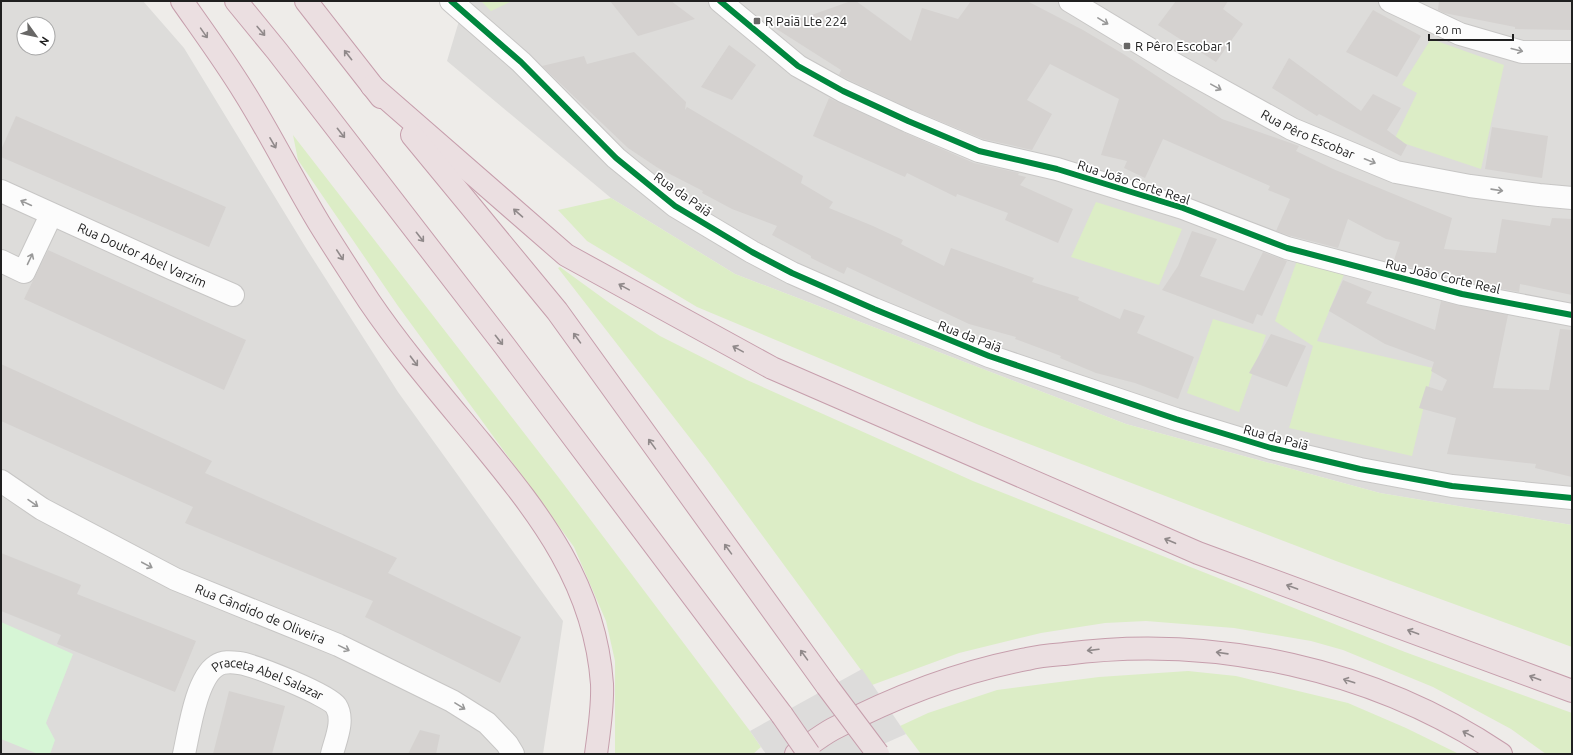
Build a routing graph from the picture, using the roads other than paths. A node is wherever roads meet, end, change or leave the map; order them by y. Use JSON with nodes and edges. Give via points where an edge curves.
{"nodes":[{"id":1,"x":182,"y":1,"type":"edge"},
{"id":2,"x":236,"y":1,"type":"edge"},
{"id":3,"x":306,"y":1,"type":"edge"},
{"id":4,"x":451,"y":1,"type":"edge"},
{"id":5,"x":720,"y":1,"type":"edge"},
{"id":6,"x":1070,"y":1,"type":"edge"},
{"id":7,"x":1390,"y":1,"type":"edge"},
{"id":8,"x":1572,"y":52,"type":"edge"},
{"id":9,"x":372,"y":86,"type":"junction"},
{"id":10,"x":1,"y":191,"type":"edge"},
{"id":11,"x":1572,"y":198,"type":"edge"},
{"id":12,"x":51,"y":215,"type":"junction"},
{"id":13,"x":1,"y":261,"type":"edge"},
{"id":14,"x":233,"y":295,"type":"dead end"},
{"id":15,"x":1572,"y":315,"type":"edge"},
{"id":16,"x":1,"y":480,"type":"edge"},
{"id":17,"x":1572,"y":498,"type":"edge"},
{"id":18,"x":1572,"y":691,"type":"edge"},
{"id":19,"x":184,"y":754,"type":"edge"},
{"id":20,"x":332,"y":754,"type":"edge"},
{"id":21,"x":513,"y":754,"type":"edge"},
{"id":22,"x":596,"y":754,"type":"edge"},
{"id":23,"x":796,"y":754,"type":"edge"},
{"id":24,"x":809,"y":754,"type":"edge"},
{"id":25,"x":878,"y":754,"type":"edge"},
{"id":26,"x":1501,"y":754,"type":"edge"}],
"edges":[{"from":1,"to":22,"type":"highway","one_way":true,"via":[[244,92],[319,222],[370,302],[418,366],[510,478],[543,522],[564,556],[586,605],[598,656],[602,685]]},
{"from":2,"to":24,"type":"highway","one_way":true,"bridge":true,"via":[[504,345]]},
{"from":9,"to":3,"type":"highway","one_way":true},
{"from":4,"to":17,"type":"street","name":"Rua da Paiã","via":[[521,62],[616,158],[675,206],[752,252],[867,306],[989,356],[1271,448],[1360,469],[1452,486]]},
{"from":5,"to":15,"type":"street","name":"Rua João Corte Real","via":[[798,66],[850,94],[979,151],[1057,169],[1183,208],[1287,248],[1462,294]]},
{"from":6,"to":11,"type":"street","name":"Rua Pêro Escobar","one_way":true,"via":[[1176,65],[1292,129],[1396,172],[1470,186]]},
{"from":7,"to":8,"type":"street","one_way":true,"via":[[1460,34],[1522,52]]},
{"from":18,"to":9,"type":"highway","one_way":true,"via":[[1198,553],[772,368],[566,255]]},
{"from":25,"to":9,"type":"highway","one_way":true,"bridge":true,"via":[[558,311]]},
{"from":12,"to":10,"type":"street","name":"Rua Doutor Abel Varzim","one_way":true},
{"from":13,"to":12,"type":"street","one_way":true,"via":[[24,272]]},
{"from":12,"to":14,"type":"street","name":"Rua Doutor Abel Varzim"},
{"from":16,"to":21,"type":"street","name":"Rua Cândido de Oliveira","one_way":true,"via":[[42,509],[175,579],[338,645],[452,701],[487,723]]},
{"from":19,"to":20,"type":"street","name":"Praceta Abel Salazar","via":[[200,688],[215,666],[226,662],[241,663],[330,700],[336,706],[340,723]]},
{"from":26,"to":23,"type":"highway","one_way":true,"via":[[1432,714],[1376,690],[1328,675],[1262,659],[1207,651],[1154,648],[1099,649],[1028,658],[975,671],[919,689],[832,729]]}]}
